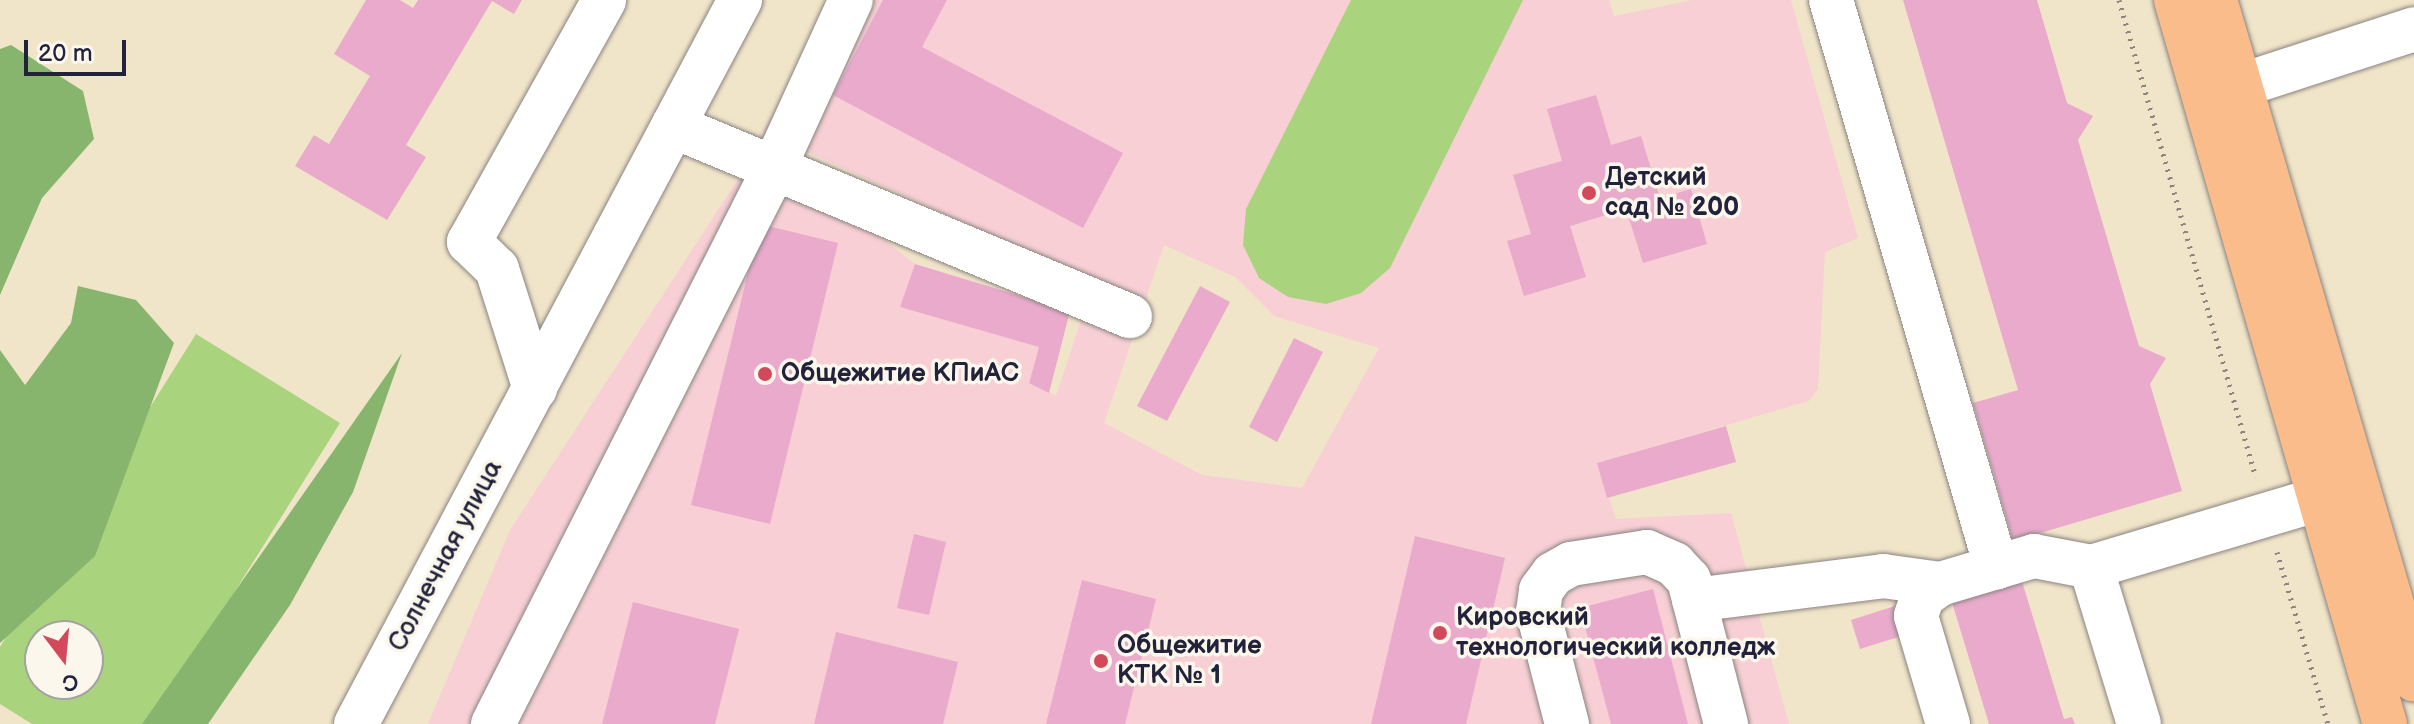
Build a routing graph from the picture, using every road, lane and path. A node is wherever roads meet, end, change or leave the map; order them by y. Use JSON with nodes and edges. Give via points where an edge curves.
{"nodes":[{"id":1,"x":604,"y":0,"type":"edge"},
{"id":2,"x":740,"y":0,"type":"edge"},
{"id":3,"x":851,"y":0,"type":"edge"},
{"id":4,"x":1831,"y":0,"type":"edge"},
{"id":5,"x":2119,"y":0,"type":"edge"},
{"id":6,"x":2176,"y":0,"type":"edge"},
{"id":7,"x":2215,"y":0,"type":"edge"},
{"id":8,"x":2414,"y":29,"type":"edge"},
{"id":9,"x":2239,"y":86,"type":"junction"},
{"id":10,"x":673,"y":126,"type":"junction"},
{"id":11,"x":773,"y":169,"type":"junction"},
{"id":12,"x":1130,"y":316,"type":"dead end"},
{"id":13,"x":535,"y":389,"type":"junction"},
{"id":14,"x":2322,"y":498,"type":"junction"},
{"id":15,"x":2267,"y":516,"type":"junction"},
{"id":16,"x":1996,"y":567,"type":"junction"},
{"id":17,"x":2091,"y":567,"type":"junction"},
{"id":18,"x":1940,"y":584,"type":"junction"},
{"id":19,"x":1694,"y":600,"type":"junction"},
{"id":20,"x":2412,"y":668,"type":"edge"},
{"id":21,"x":356,"y":724,"type":"edge"},
{"id":22,"x":493,"y":724,"type":"edge"},
{"id":23,"x":1567,"y":724,"type":"edge"},
{"id":24,"x":1726,"y":724,"type":"edge"},
{"id":25,"x":1948,"y":724,"type":"edge"},
{"id":26,"x":2139,"y":724,"type":"edge"},
{"id":27,"x":2328,"y":724,"type":"edge"},
{"id":28,"x":2385,"y":724,"type":"edge"}],
"edges":[{"from":1,"to":13,"type":"street","via":[[469,242],[497,269]]},
{"from":2,"to":10,"type":"street","name":"Солнечная улица"},
{"from":3,"to":11,"type":"street"},
{"from":4,"to":16,"type":"street"},
{"from":5,"to":15,"type":"path"},
{"from":6,"to":14,"type":"highway"},
{"from":7,"to":9,"type":"highway"},
{"from":8,"to":9,"type":"street"},
{"from":9,"to":20,"type":"highway"},
{"from":10,"to":11,"type":"street"},
{"from":10,"to":13,"type":"street","name":"Солнечная улица"},
{"from":11,"to":12,"type":"street"},
{"from":11,"to":22,"type":"street"},
{"from":13,"to":21,"type":"street","name":"Солнечная улица"},
{"from":14,"to":15,"type":"street"},
{"from":14,"to":28,"type":"highway"},
{"from":15,"to":17,"type":"street"},
{"from":15,"to":27,"type":"path"},
{"from":16,"to":17,"type":"street","via":[[2034,556]]},
{"from":16,"to":18,"type":"street"},
{"from":17,"to":26,"type":"street"},
{"from":18,"to":19,"type":"street","via":[[1883,576]]},
{"from":18,"to":25,"type":"street","via":[[1922,597],[1916,616]]},
{"from":19,"to":23,"type":"street","via":[[1689,580],[1674,564],[1647,552],[1571,564],[1553,574],[1541,590],[1538,612]]},
{"from":19,"to":24,"type":"street"}]}
